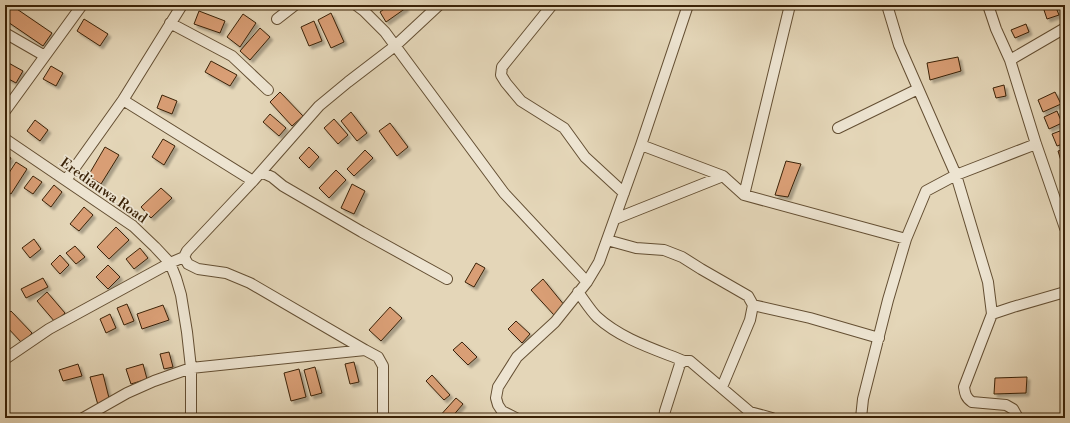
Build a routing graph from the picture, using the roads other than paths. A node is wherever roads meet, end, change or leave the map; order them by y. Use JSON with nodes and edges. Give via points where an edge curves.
{"nodes":[{"id":1,"x":82,"y":5,"type":"edge"},
{"id":2,"x":182,"y":5,"type":"edge"},
{"id":3,"x":295,"y":5,"type":"edge"},
{"id":4,"x":356,"y":5,"type":"edge"},
{"id":5,"x":439,"y":5,"type":"edge"},
{"id":6,"x":552,"y":5,"type":"edge"},
{"id":7,"x":688,"y":5,"type":"edge"},
{"id":8,"x":790,"y":5,"type":"edge"},
{"id":9,"x":886,"y":5,"type":"edge"},
{"id":10,"x":988,"y":5,"type":"edge"},
{"id":11,"x":277,"y":19,"type":"dead end"},
{"id":12,"x":170,"y":23,"type":"junction"},
{"id":13,"x":1065,"y":28,"type":"edge"},
{"id":14,"x":5,"y":33,"type":"edge"},
{"id":15,"x":396,"y":46,"type":"junction"},
{"id":16,"x":45,"y":56,"type":"junction"},
{"id":17,"x":1010,"y":60,"type":"junction"},
{"id":18,"x":918,"y":89,"type":"junction"},
{"id":19,"x":268,"y":90,"type":"dead end"},
{"id":20,"x":123,"y":100,"type":"junction"},
{"id":21,"x":5,"y":111,"type":"edge"},
{"id":22,"x":838,"y":128,"type":"dead end"},
{"id":23,"x":5,"y":139,"type":"edge"},
{"id":24,"x":1036,"y":144,"type":"junction"},
{"id":25,"x":641,"y":145,"type":"junction"},
{"id":26,"x":261,"y":172,"type":"junction"},
{"id":27,"x":956,"y":175,"type":"junction"},
{"id":28,"x":723,"y":176,"type":"junction"},
{"id":29,"x":66,"y":180,"type":"junction"},
{"id":30,"x":254,"y":181,"type":"junction"},
{"id":31,"x":624,"y":193,"type":"junction"},
{"id":32,"x":744,"y":195,"type":"junction"},
{"id":33,"x":615,"y":218,"type":"junction"},
{"id":34,"x":1065,"y":228,"type":"edge"},
{"id":35,"x":906,"y":239,"type":"junction"},
{"id":36,"x":607,"y":240,"type":"junction"},
{"id":37,"x":184,"y":257,"type":"junction"},
{"id":38,"x":170,"y":263,"type":"junction"},
{"id":39,"x":447,"y":280,"type":"dead end"},
{"id":40,"x":587,"y":282,"type":"junction"},
{"id":41,"x":578,"y":292,"type":"junction"},
{"id":42,"x":1065,"y":292,"type":"edge"},
{"id":43,"x":753,"y":306,"type":"junction"},
{"id":44,"x":992,"y":314,"type":"junction"},
{"id":45,"x":878,"y":338,"type":"junction"},
{"id":46,"x":365,"y":350,"type":"junction"},
{"id":47,"x":5,"y":359,"type":"edge"},
{"id":48,"x":684,"y":361,"type":"junction"},
{"id":49,"x":191,"y":368,"type":"junction"},
{"id":50,"x":722,"y":387,"type":"junction"},
{"id":51,"x":750,"y":415,"type":"edge"},
{"id":52,"x":83,"y":418,"type":"edge"},
{"id":53,"x":191,"y":418,"type":"edge"},
{"id":54,"x":383,"y":418,"type":"edge"},
{"id":55,"x":516,"y":418,"type":"edge"},
{"id":56,"x":664,"y":418,"type":"edge"},
{"id":57,"x":772,"y":418,"type":"edge"},
{"id":58,"x":861,"y":418,"type":"edge"},
{"id":59,"x":1018,"y":418,"type":"edge"}],
"edges":[{"from":1,"to":16,"type":"street"},
{"from":2,"to":12,"type":"street"},
{"from":3,"to":11,"type":"street"},
{"from":4,"to":15,"type":"street"},
{"from":5,"to":15,"type":"street"},
{"from":6,"to":31,"type":"street","via":[[502,68],[501,75],[521,101],[564,128],[585,157]]},
{"from":7,"to":25,"type":"street"},
{"from":8,"to":32,"type":"street"},
{"from":9,"to":18,"type":"street","via":[[899,45]]},
{"from":10,"to":17,"type":"street"},
{"from":12,"to":19,"type":"street","via":[[232,56]]},
{"from":12,"to":20,"type":"street"},
{"from":13,"to":17,"type":"street"},
{"from":14,"to":16,"type":"street"},
{"from":15,"to":26,"type":"street","via":[[319,106]]},
{"from":15,"to":40,"type":"street","via":[[504,193]]},
{"from":16,"to":21,"type":"street"},
{"from":17,"to":24,"type":"street"},
{"from":18,"to":22,"type":"street"},
{"from":18,"to":27,"type":"street"},
{"from":20,"to":29,"type":"street"},
{"from":20,"to":30,"type":"street"},
{"from":23,"to":29,"type":"street","name":"Erediauwa Road"},
{"from":24,"to":27,"type":"street"},
{"from":24,"to":34,"type":"street"},
{"from":25,"to":28,"type":"street"},
{"from":25,"to":31,"type":"street"},
{"from":26,"to":30,"type":"street"},
{"from":26,"to":39,"type":"street"},
{"from":27,"to":35,"type":"street","via":[[926,191]]},
{"from":27,"to":44,"type":"street","via":[[988,282]]},
{"from":28,"to":32,"type":"street"},
{"from":28,"to":33,"type":"street"},
{"from":29,"to":38,"type":"street","name":"Erediauwa Road","via":[[133,226]]},
{"from":30,"to":37,"type":"street","via":[[186,251]]},
{"from":31,"to":33,"type":"street"},
{"from":32,"to":35,"type":"street"},
{"from":33,"to":36,"type":"street"},
{"from":35,"to":45,"type":"street"},
{"from":36,"to":40,"type":"street","via":[[599,262]]},
{"from":36,"to":43,"type":"street","via":[[636,248],[664,250],[682,256],[748,296]]},
{"from":37,"to":38,"type":"street"},
{"from":37,"to":46,"type":"street","via":[[188,264],[226,273],[250,284]]},
{"from":38,"to":47,"type":"street","via":[[49,329]]},
{"from":38,"to":49,"type":"street","name":"Erediauwa Road","via":[[181,295]]},
{"from":40,"to":41,"type":"street"},
{"from":41,"to":48,"type":"street","via":[[597,316],[612,328],[626,337]]},
{"from":41,"to":55,"type":"street","via":[[555,322],[517,358],[498,387],[498,405],[502,411]]},
{"from":42,"to":44,"type":"street"},
{"from":43,"to":45,"type":"street","via":[[810,318]]},
{"from":43,"to":50,"type":"street","via":[[750,320]]},
{"from":44,"to":59,"type":"street","via":[[964,387],[965,393],[972,402],[1006,405],[1014,409]]},
{"from":45,"to":58,"type":"street"},
{"from":46,"to":49,"type":"street"},
{"from":46,"to":54,"type":"street","via":[[378,357],[383,366]]},
{"from":48,"to":50,"type":"street","via":[[690,361]]},
{"from":48,"to":56,"type":"street","via":[[680,364]]},
{"from":49,"to":52,"type":"street","via":[[127,393]]},
{"from":49,"to":53,"type":"street","name":"Erediauwa Road"},
{"from":50,"to":51,"type":"street"},
{"from":51,"to":57,"type":"street"}]}
